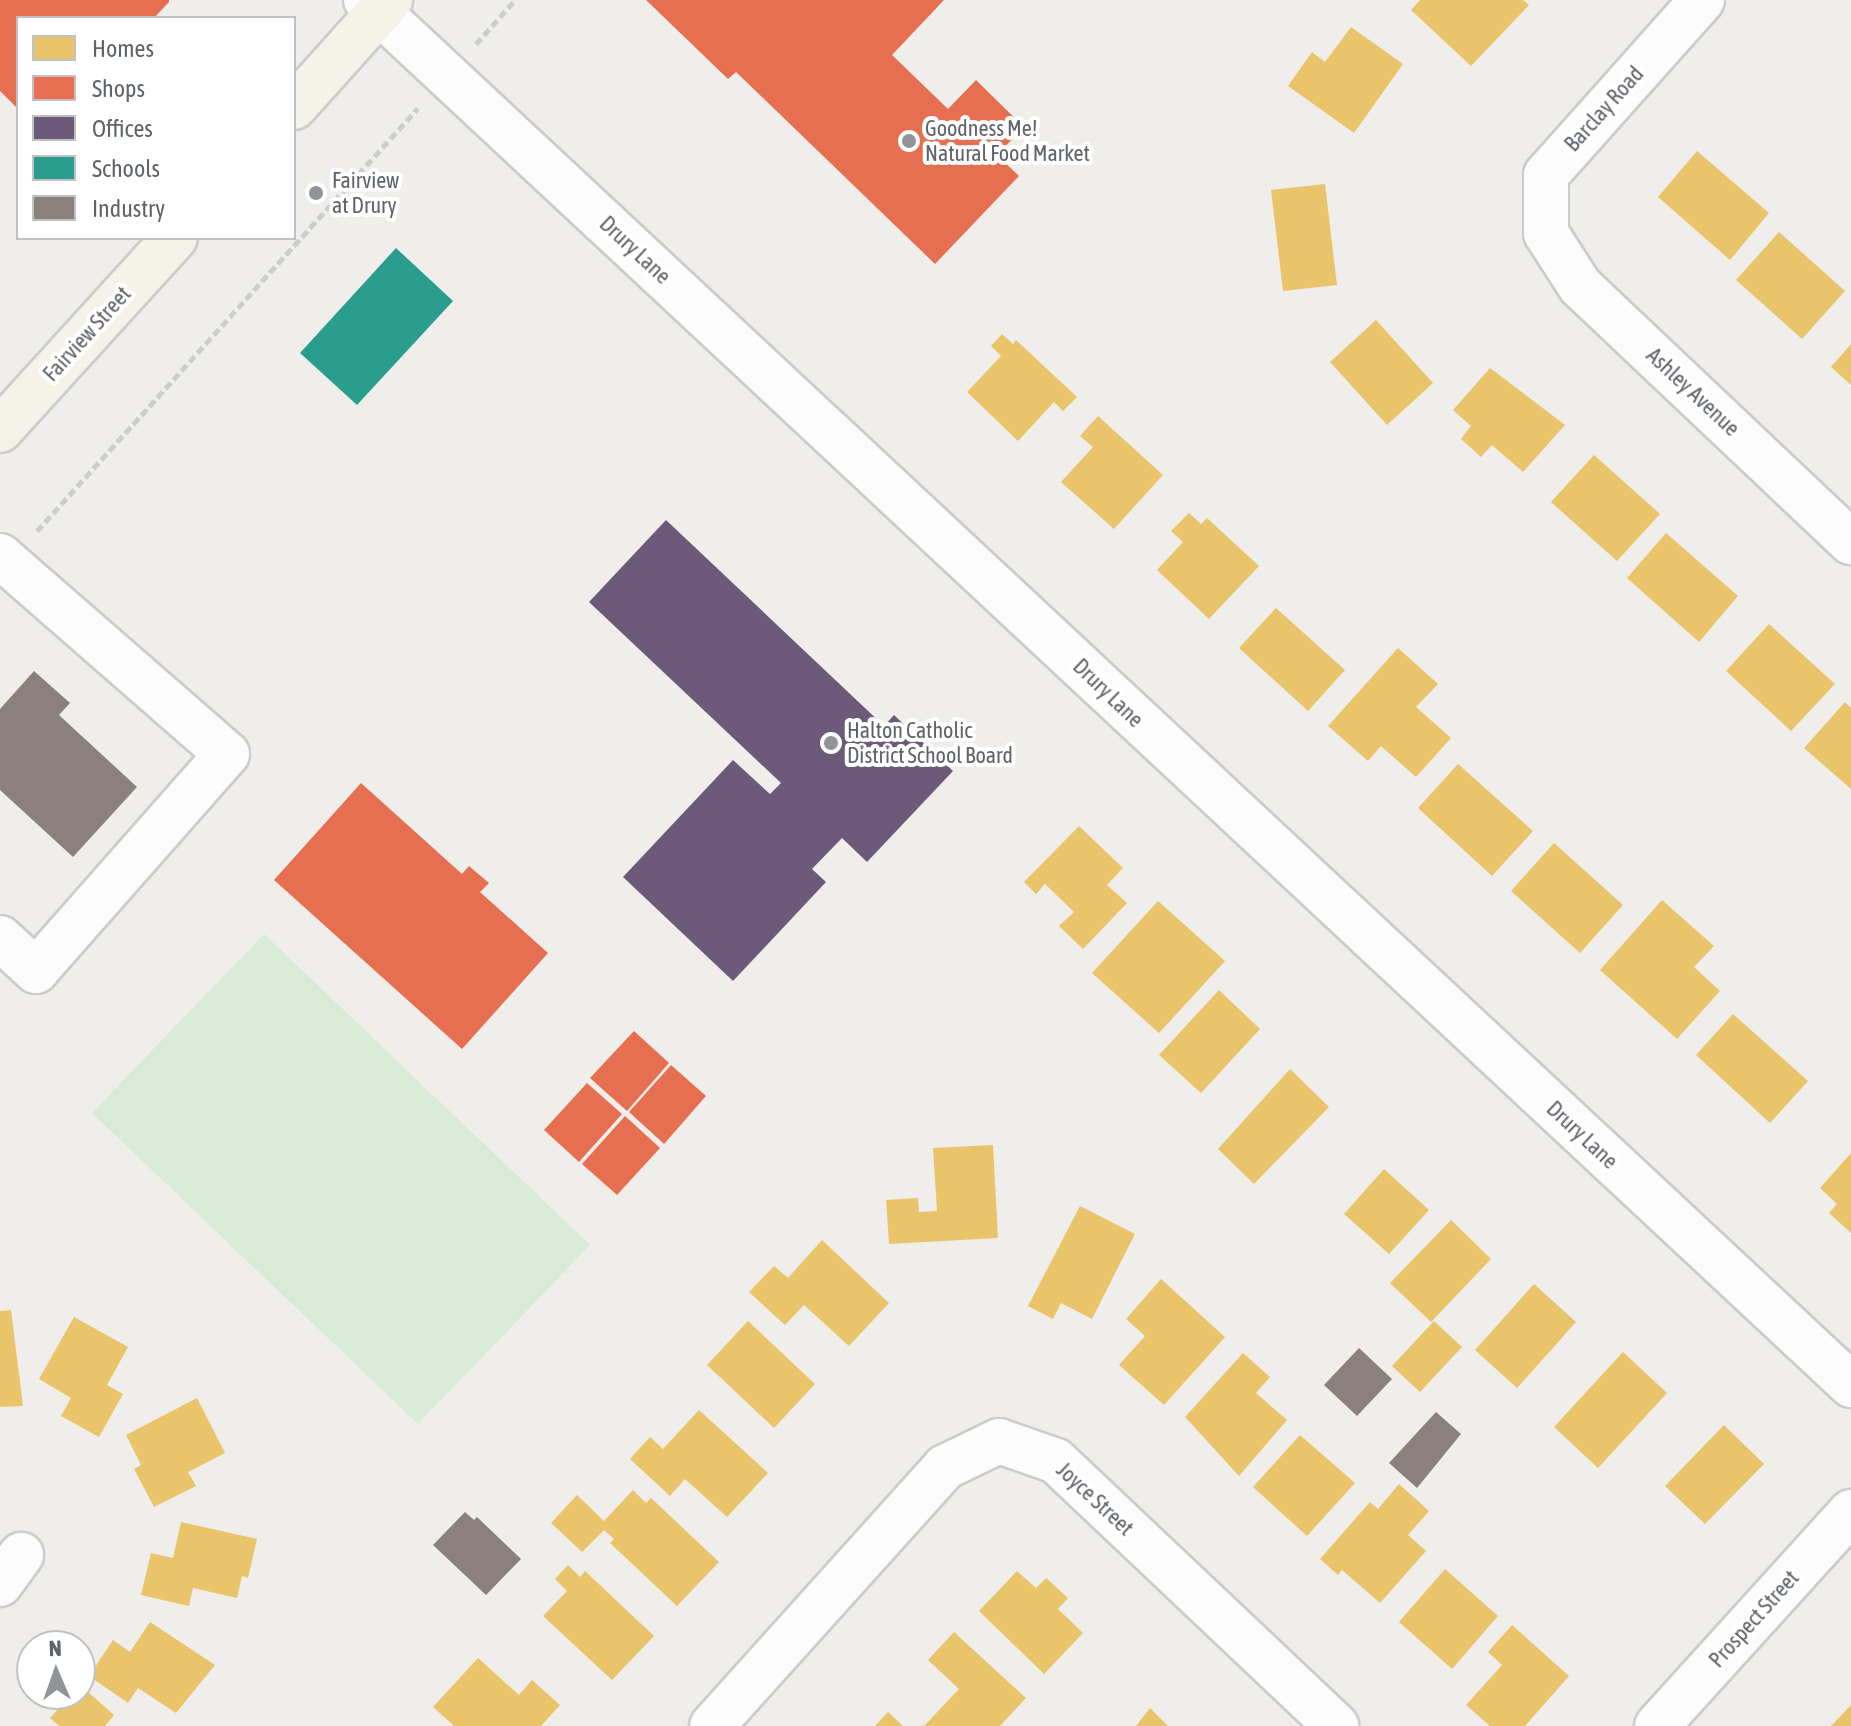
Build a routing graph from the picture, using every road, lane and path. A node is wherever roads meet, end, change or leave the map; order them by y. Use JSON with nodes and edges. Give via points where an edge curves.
{"nodes":[{"id":1,"x":515,"y":0,"type":"edge"},
{"id":2,"x":1702,"y":0,"type":"edge"},
{"id":3,"x":378,"y":4,"type":"edge"},
{"id":4,"x":447,"y":75,"type":"junction"},
{"id":5,"x":296,"y":105,"type":"edge"},
{"id":6,"x":1546,"y":233,"type":"joint"},
{"id":7,"x":173,"y":240,"type":"edge"},
{"id":8,"x":0,"y":430,"type":"edge"},
{"id":9,"x":1851,"y":542,"type":"edge"},
{"id":10,"x":4,"y":560,"type":"edge"},
{"id":11,"x":0,"y":938,"type":"edge"},
{"id":12,"x":1851,"y":1385,"type":"edge"},
{"id":13,"x":1851,"y":1512,"type":"edge"},
{"id":14,"x":712,"y":1726,"type":"edge"},
{"id":15,"x":1336,"y":1726,"type":"edge"},
{"id":16,"x":1657,"y":1726,"type":"edge"}],
"edges":[{"from":1,"to":4,"type":"path"},
{"from":2,"to":6,"type":"street","name":"Barclay Road","via":[[1546,175]]},
{"from":3,"to":4,"type":"street","name":"Drury Lane"},
{"from":3,"to":5,"type":"main road"},
{"from":4,"to":10,"type":"path"},
{"from":4,"to":12,"type":"street","name":"Drury Lane"},
{"from":6,"to":9,"type":"street","name":"Ashley Avenue","via":[[1580,286]]},
{"from":7,"to":8,"type":"main road","name":"Fairview Street"},
{"from":10,"to":11,"type":"street","via":[[227,754],[36,971]]},
{"from":13,"to":16,"type":"street","name":"Prospect Street"},
{"from":14,"to":15,"type":"street","name":"Joyce Street","via":[[945,1467],[999,1441],[1056,1461]]}]}
